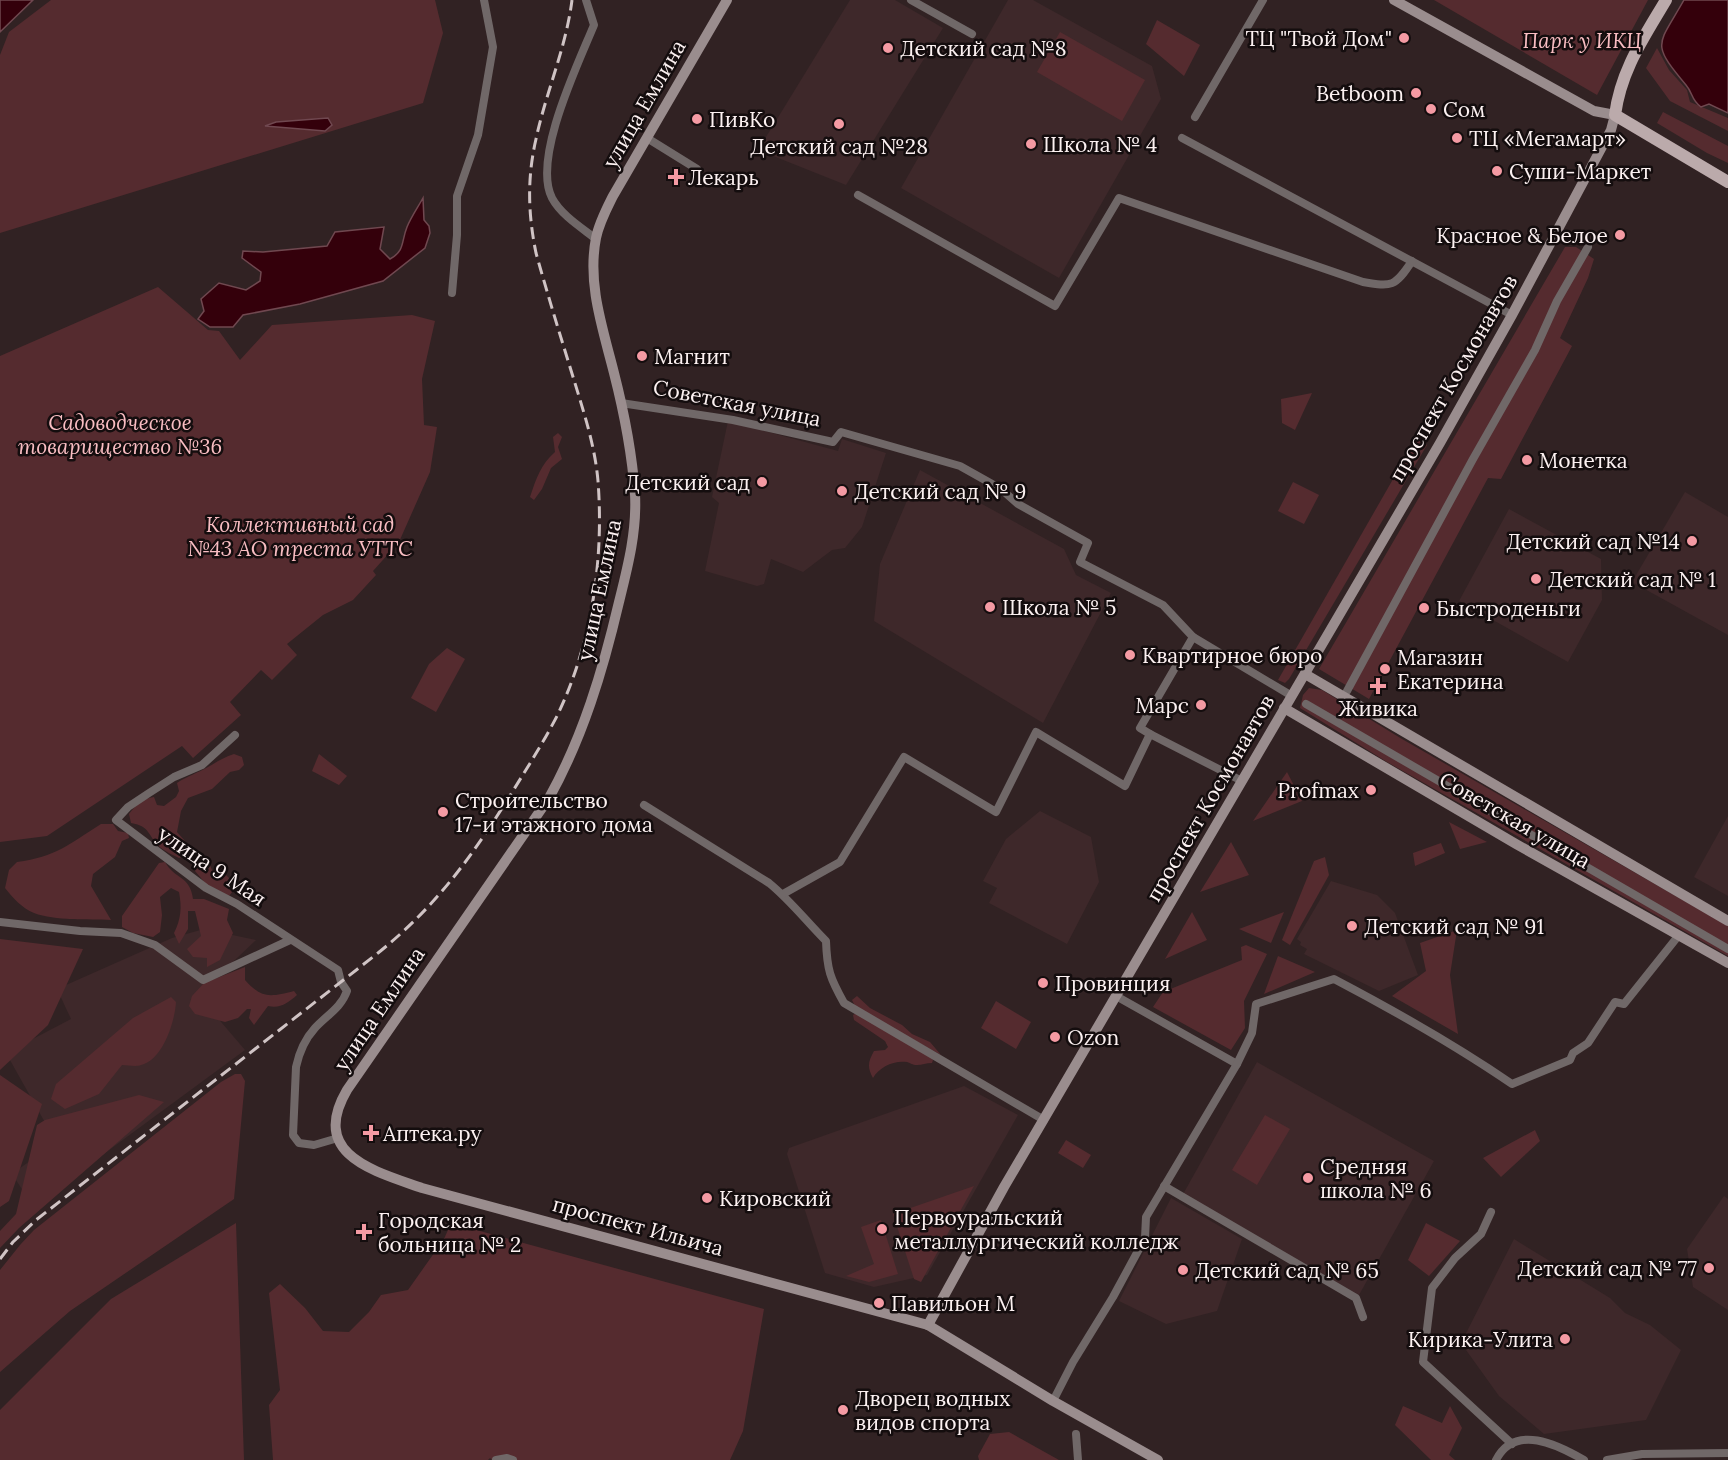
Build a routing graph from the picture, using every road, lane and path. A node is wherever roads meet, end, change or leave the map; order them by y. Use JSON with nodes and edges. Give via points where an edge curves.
{"nodes":[{"id":1,"x":484,"y":0,"type":"edge"},
{"id":2,"x":586,"y":0,"type":"edge"},
{"id":3,"x":727,"y":0,"type":"edge"},
{"id":4,"x":911,"y":0,"type":"edge"},
{"id":5,"x":1263,"y":0,"type":"edge"},
{"id":6,"x":1394,"y":0,"type":"edge"},
{"id":7,"x":1666,"y":0,"type":"edge"},
{"id":8,"x":972,"y":34,"type":"dead end"},
{"id":9,"x":1615,"y":115,"type":"junction"},
{"id":10,"x":1195,"y":117,"type":"dead end"},
{"id":11,"x":647,"y":138,"type":"junction"},
{"id":12,"x":1182,"y":138,"type":"dead end"},
{"id":13,"x":697,"y":169,"type":"dead end"},
{"id":14,"x":1728,"y":182,"type":"edge"},
{"id":15,"x":858,"y":195,"type":"dead end"},
{"id":16,"x":596,"y":239,"type":"junction"},
{"id":17,"x":1588,"y":247,"type":"dead end"},
{"id":18,"x":1412,"y":261,"type":"junction"},
{"id":19,"x":453,"y":293,"type":"dead end"},
{"id":20,"x":1512,"y":315,"type":"junction"},
{"id":21,"x":621,"y":403,"type":"junction"},
{"id":22,"x":1193,"y":637,"type":"junction"},
{"id":23,"x":1305,"y":674,"type":"junction"},
{"id":24,"x":1347,"y":691,"type":"dead end"},
{"id":25,"x":1292,"y":696,"type":"junction"},
{"id":26,"x":1305,"y":704,"type":"dead end"},
{"id":27,"x":1284,"y":708,"type":"junction"},
{"id":28,"x":1150,"y":734,"type":"junction"},
{"id":29,"x":235,"y":735,"type":"dead end"},
{"id":30,"x":1242,"y":782,"type":"junction"},
{"id":31,"x":644,"y":805,"type":"dead end"},
{"id":32,"x":783,"y":894,"type":"junction"},
{"id":33,"x":1728,"y":921,"type":"edge"},
{"id":34,"x":0,"y":922,"type":"edge"},
{"id":35,"x":1679,"y":935,"type":"junction"},
{"id":36,"x":290,"y":940,"type":"junction"},
{"id":37,"x":1728,"y":950,"type":"edge"},
{"id":38,"x":1728,"y":963,"type":"edge"},
{"id":39,"x":1116,"y":996,"type":"junction"},
{"id":40,"x":1237,"y":1064,"type":"junction"},
{"id":41,"x":1044,"y":1120,"type":"junction"},
{"id":42,"x":338,"y":1138,"type":"junction"},
{"id":43,"x":1164,"y":1186,"type":"junction"},
{"id":44,"x":1491,"y":1212,"type":"dead end"},
{"id":45,"x":1363,"y":1317,"type":"dead end"},
{"id":46,"x":928,"y":1325,"type":"junction"},
{"id":47,"x":1053,"y":1401,"type":"junction"},
{"id":48,"x":1076,"y":1434,"type":"dead end"},
{"id":49,"x":1512,"y":1444,"type":"junction"},
{"id":50,"x":1728,"y":1453,"type":"edge"},
{"id":51,"x":496,"y":1460,"type":"edge"},
{"id":52,"x":513,"y":1460,"type":"edge"},
{"id":53,"x":1078,"y":1460,"type":"edge"},
{"id":54,"x":1158,"y":1460,"type":"edge"},
{"id":55,"x":1496,"y":1460,"type":"edge"},
{"id":56,"x":1584,"y":1460,"type":"edge"},
{"id":57,"x":1607,"y":1460,"type":"edge"}],
"edges":[{"from":1,"to":19,"type":"street","via":[[493,47],[478,135],[457,196]]},
{"from":2,"to":16,"type":"street","via":[[594,25],[554,123],[547,175],[552,198]]},
{"from":3,"to":11,"type":"street","name":"улица Емлина"},
{"from":4,"to":8,"type":"street"},
{"from":5,"to":10,"type":"street"},
{"from":6,"to":9,"type":"street","via":[[1594,111]]},
{"from":7,"to":9,"type":"main road","via":[[1620,85]]},
{"from":9,"to":14,"type":"main road"},
{"from":9,"to":20,"type":"street","name":"проспект Космонавтов","via":[[1606,143]]},
{"from":11,"to":13,"type":"street"},
{"from":11,"to":16,"type":"street","name":"улица Емлина","via":[[613,196]]},
{"from":12,"to":18,"type":"street"},
{"from":15,"to":18,"type":"street","via":[[1055,306],[1119,198],[1363,282],[1386,286],[1400,279]]},
{"from":16,"to":21,"type":"street","name":"улица Емлина","via":[[597,304]]},
{"from":17,"to":24,"type":"street"},
{"from":18,"to":20,"type":"street"},
{"from":20,"to":23,"type":"street","name":"проспект Космонавтов"},
{"from":21,"to":22,"type":"street","name":"Советская улица","via":[[733,420],[833,442],[841,432],[960,466],[1088,543],[1080,562],[1163,605]]},
{"from":21,"to":42,"type":"street","name":"улица Емлина","via":[[634,490],[635,528],[604,665],[579,735],[549,798],[339,1104]]},
{"from":22,"to":25,"type":"street"},
{"from":22,"to":28,"type":"street","via":[[1140,728]]},
{"from":23,"to":25,"type":"street","name":"проспект Космонавтов"},
{"from":23,"to":33,"type":"street","name":"Советская улица"},
{"from":25,"to":27,"type":"street","name":"проспект Космонавтов"},
{"from":26,"to":37,"type":"street"},
{"from":27,"to":30,"type":"street","name":"проспект Космонавтов"},
{"from":27,"to":35,"type":"street","name":"Советская улица"},
{"from":28,"to":30,"type":"street"},
{"from":28,"to":32,"type":"street","via":[[1125,786],[1035,732],[996,813],[904,757],[840,862]]},
{"from":29,"to":36,"type":"street","name":"улица 9 Мая","via":[[202,765],[174,777],[128,807],[116,820],[206,888]]},
{"from":30,"to":39,"type":"street","name":"проспект Космонавтов"},
{"from":31,"to":32,"type":"street"},
{"from":32,"to":41,"type":"street","via":[[826,941],[827,966],[844,1003]]},
{"from":34,"to":36,"type":"street","via":[[121,933],[155,945],[203,980]]},
{"from":35,"to":38,"type":"street","name":"Советская улица"},
{"from":35,"to":40,"type":"street","via":[[1624,1004],[1615,1002],[1588,1043],[1573,1053],[1570,1060],[1512,1084],[1453,1045],[1334,979],[1256,1004],[1252,1033]]},
{"from":36,"to":42,"type":"street","name":"улица 9 Мая","via":[[338,970],[347,990],[340,1006],[314,1029],[303,1045],[296,1067],[293,1135],[299,1143],[314,1145]]},
{"from":39,"to":40,"type":"street"},
{"from":39,"to":41,"type":"street","name":"проспект Космонавтов"},
{"from":40,"to":43,"type":"street"},
{"from":41,"to":46,"type":"street","name":"проспект Космонавтов"},
{"from":42,"to":46,"type":"street","name":"проспект Ильича","via":[[361,1165],[422,1188]]},
{"from":43,"to":45,"type":"street","via":[[1356,1298]]},
{"from":43,"to":47,"type":"street","via":[[1146,1216],[1145,1238]]},
{"from":44,"to":49,"type":"street","via":[[1481,1234],[1455,1258],[1432,1288],[1423,1362]]},
{"from":46,"to":47,"type":"street","name":"проспект Ильича"},
{"from":47,"to":54,"type":"street","name":"проспект Ильича"},
{"from":48,"to":53,"type":"street"},
{"from":49,"to":55,"type":"street"},
{"from":49,"to":56,"type":"street","via":[[1536,1439]]},
{"from":50,"to":57,"type":"street","via":[[1642,1454]]},
{"from":51,"to":52,"type":"street"}]}
